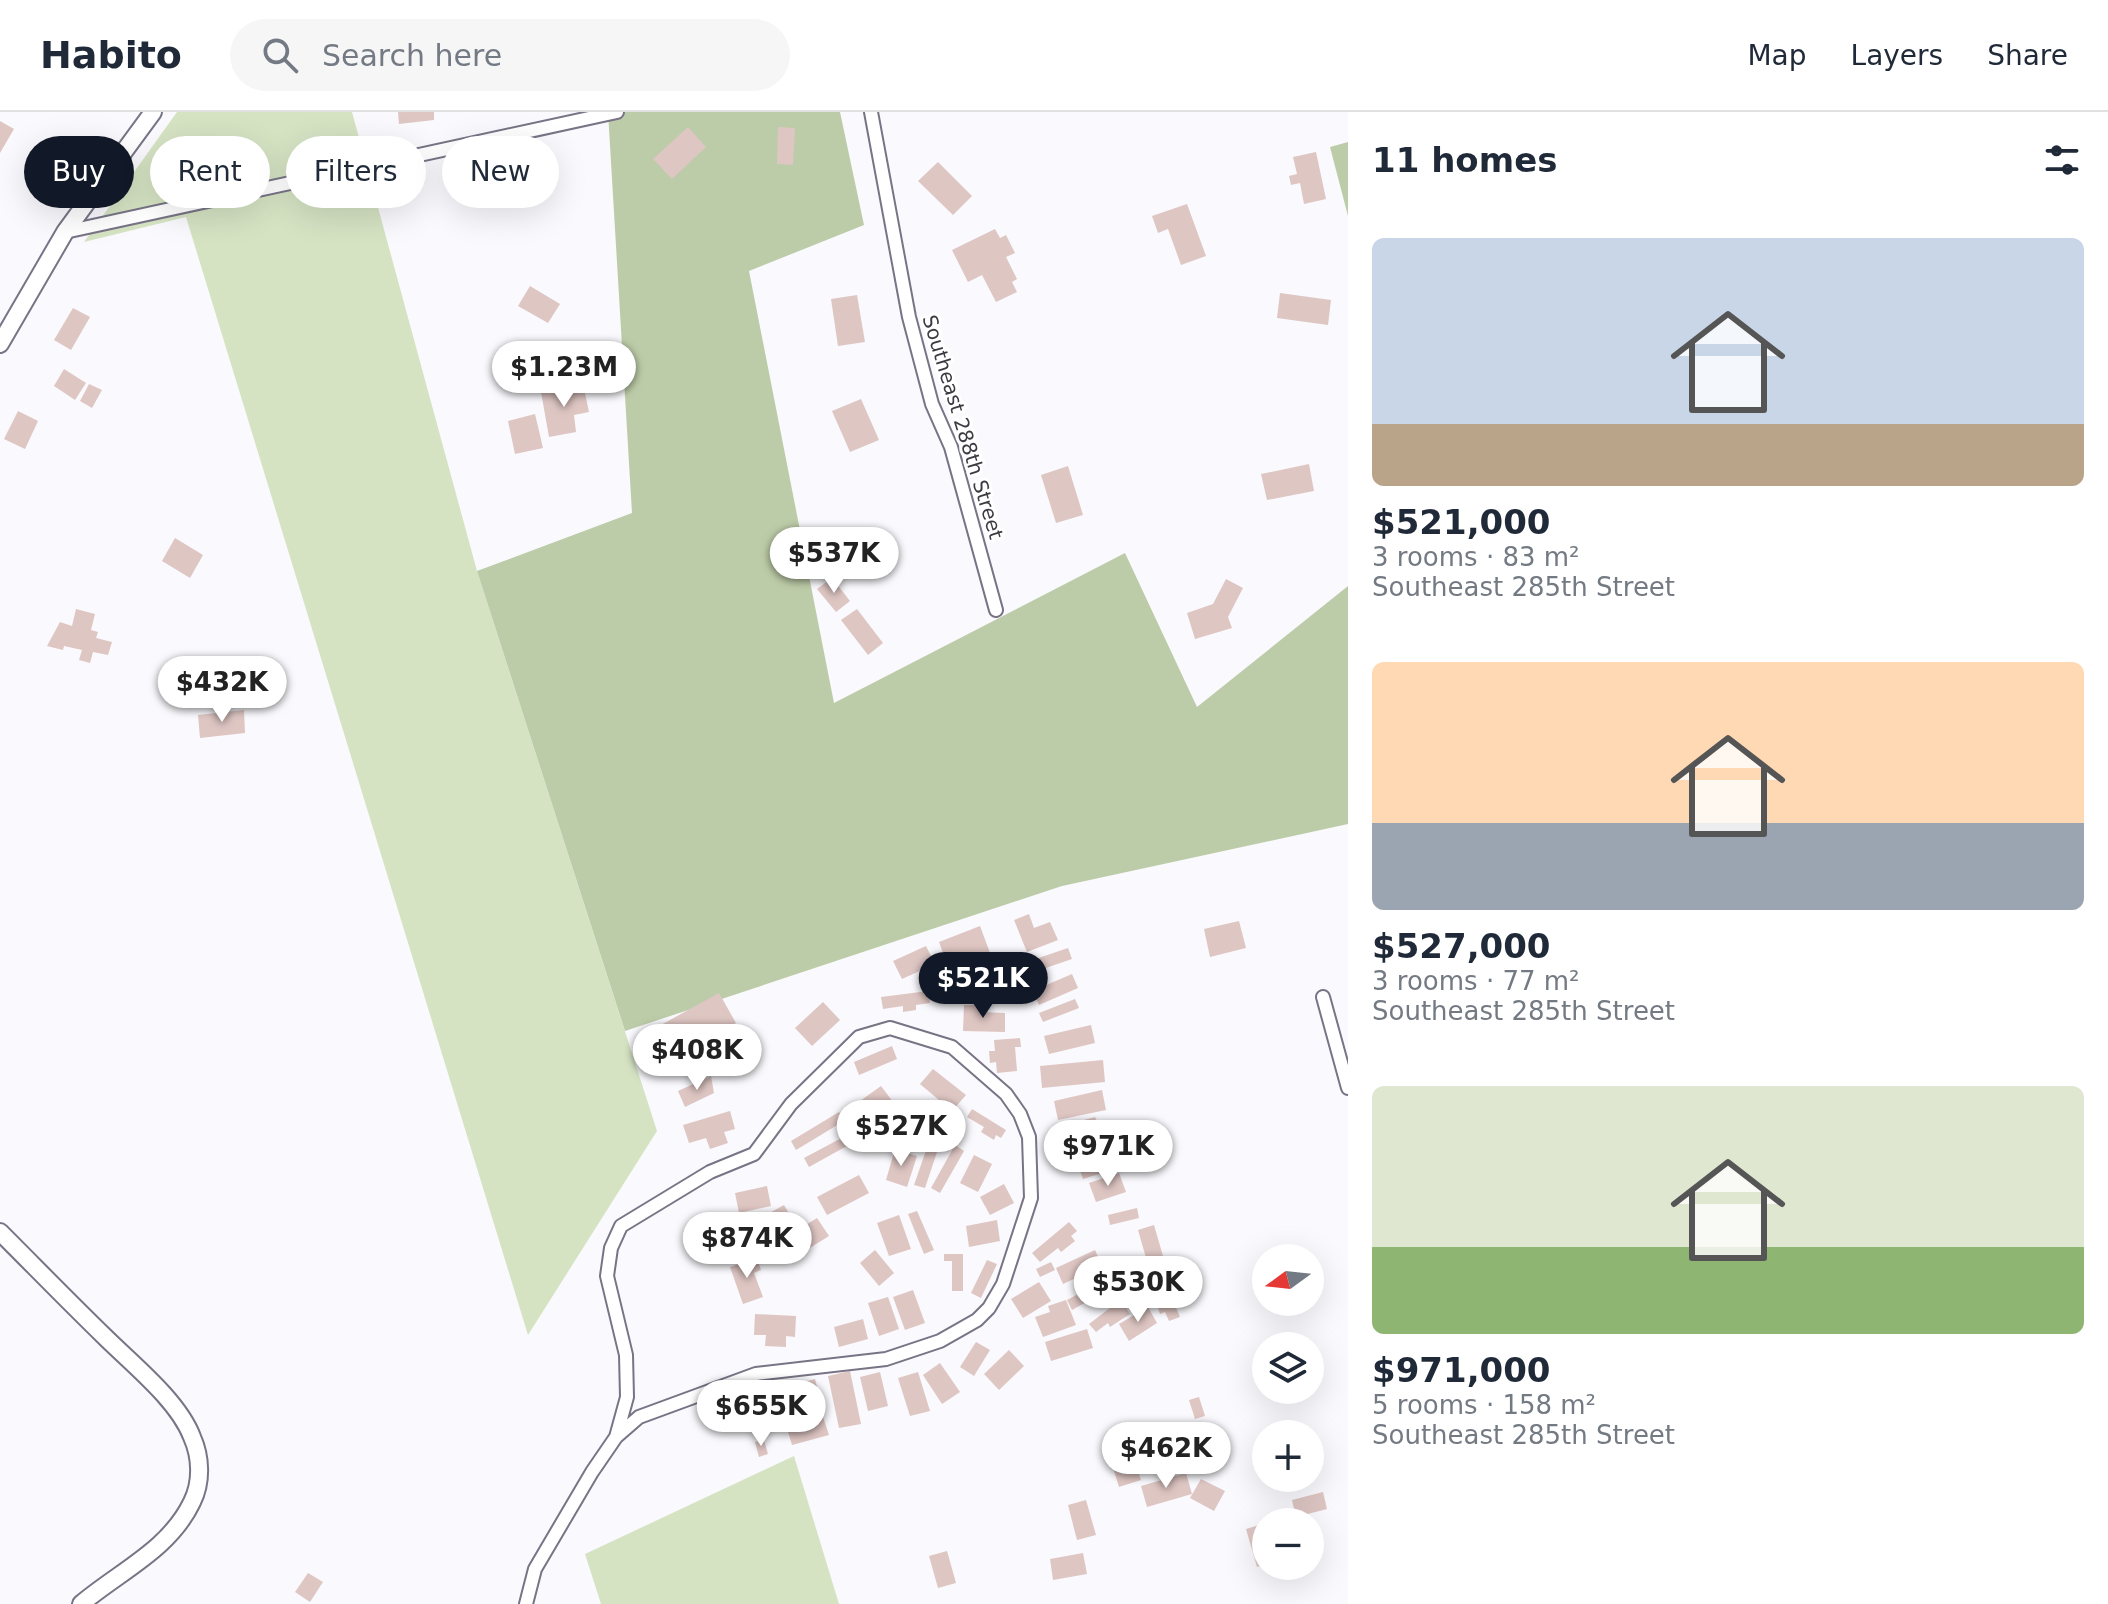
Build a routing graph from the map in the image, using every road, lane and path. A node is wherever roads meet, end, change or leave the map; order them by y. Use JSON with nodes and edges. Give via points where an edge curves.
{"nodes":[{"id":1,"x":153,"y":112,"type":"edge"},
{"id":2,"x":617,"y":112,"type":"edge"},
{"id":3,"x":871,"y":112,"type":"edge"},
{"id":4,"x":65,"y":232,"type":"junction"},
{"id":5,"x":0,"y":344,"type":"edge"},
{"id":6,"x":996,"y":610,"type":"dead end"},
{"id":7,"x":1323,"y":997,"type":"dead end"},
{"id":8,"x":1348,"y":1088,"type":"edge"},
{"id":9,"x":0,"y":1232,"type":"edge"},
{"id":10,"x":616,"y":1437,"type":"junction"},
{"id":11,"x":81,"y":1604,"type":"edge"},
{"id":12,"x":526,"y":1604,"type":"edge"}],
"edges":[{"from":1,"to":4,"type":"street"},
{"from":2,"to":4,"type":"street"},
{"from":3,"to":6,"type":"street","name":"Southeast 288th Street","via":[[909,317]]},
{"from":4,"to":5,"type":"street"},
{"from":7,"to":8,"type":"street"},
{"from":9,"to":11,"type":"street","via":[[168,1402],[192,1434],[199,1470],[192,1504],[156,1549]]},
{"from":10,"to":10,"type":"street","via":[[627,1397],[626,1355],[607,1276],[621,1226],[710,1172],[754,1154],[791,1104],[859,1037],[890,1028],[952,1047],[1006,1094],[1029,1137],[1031,1198],[1003,1284],[977,1320],[940,1341],[886,1359],[756,1374],[659,1407]]},
{"from":10,"to":12,"type":"street","via":[[535,1569]]}]}
